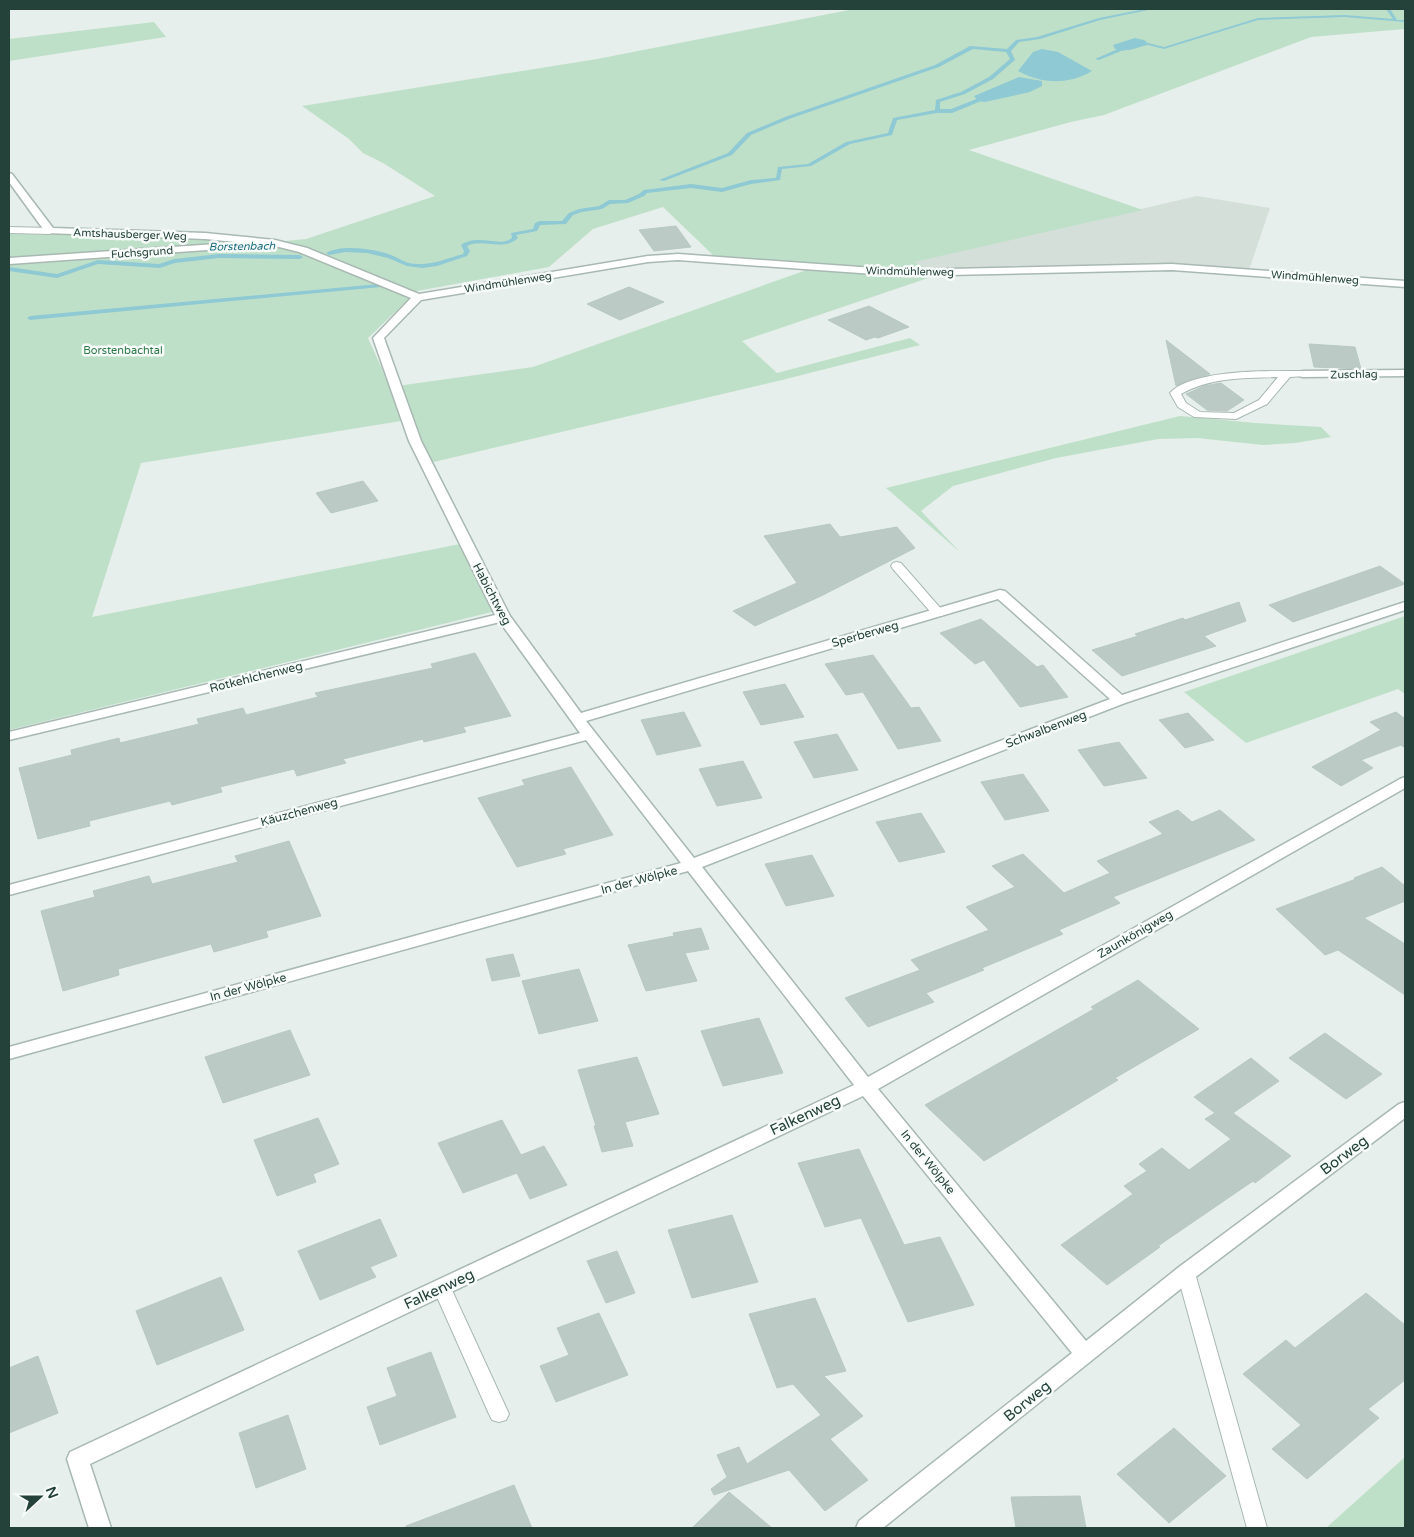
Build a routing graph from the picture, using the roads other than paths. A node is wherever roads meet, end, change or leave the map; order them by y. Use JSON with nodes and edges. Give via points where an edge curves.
{"nodes":[{"id":1,"x":9,"y":176,"type":"edge"},
{"id":2,"x":9,"y":230,"type":"edge"},
{"id":3,"x":50,"y":231,"type":"junction"},
{"id":4,"x":275,"y":243,"type":"junction"},
{"id":5,"x":9,"y":261,"type":"edge"},
{"id":6,"x":1405,"y":284,"type":"edge"},
{"id":7,"x":418,"y":296,"type":"junction"},
{"id":8,"x":1405,"y":373,"type":"edge"},
{"id":9,"x":1302,"y":374,"type":"joint"},
{"id":10,"x":1286,"y":375,"type":"junction"},
{"id":11,"x":898,"y":566,"type":"dead end"},
{"id":12,"x":1405,"y":606,"type":"edge"},
{"id":13,"x":938,"y":612,"type":"junction"},
{"id":14,"x":503,"y":617,"type":"junction"},
{"id":15,"x":1120,"y":700,"type":"junction"},
{"id":16,"x":577,"y":719,"type":"junction"},
{"id":17,"x":589,"y":735,"type":"junction"},
{"id":18,"x":9,"y":736,"type":"edge"},
{"id":19,"x":1405,"y":782,"type":"edge"},
{"id":20,"x":692,"y":865,"type":"junction"},
{"id":21,"x":9,"y":890,"type":"edge"},
{"id":22,"x":9,"y":1053,"type":"edge"},
{"id":23,"x":866,"y":1087,"type":"junction"},
{"id":24,"x":1405,"y":1109,"type":"edge"},
{"id":25,"x":1186,"y":1273,"type":"junction"},
{"id":26,"x":442,"y":1288,"type":"junction"},
{"id":27,"x":1085,"y":1354,"type":"junction"},
{"id":28,"x":499,"y":1414,"type":"dead end"},
{"id":29,"x":100,"y":1528,"type":"edge"},
{"id":30,"x":867,"y":1528,"type":"edge"},
{"id":31,"x":1258,"y":1528,"type":"edge"}],
"edges":[{"from":1,"to":3,"type":"street"},
{"from":2,"to":3,"type":"lane"},
{"from":3,"to":4,"type":"street","name":"Amtshausberger Weg","via":[[204,236]]},
{"from":4,"to":5,"type":"street","name":"Fuchsgrund"},
{"from":4,"to":7,"type":"street","name":"Amtshausberger Weg","via":[[303,250]]},
{"from":6,"to":7,"type":"street","name":"Windmühlenweg","via":[[1172,267],[902,273],[678,257],[648,258]]},
{"from":7,"to":14,"type":"street","name":"Habichtweg","via":[[378,338],[415,440]]},
{"from":8,"to":9,"type":"street","name":"Zuschlag"},
{"from":9,"to":10,"type":"lane"},
{"from":10,"to":10,"type":"lane","via":[[1231,377],[1186,384],[1175,393],[1182,405],[1198,415],[1236,416],[1263,402]]},
{"from":11,"to":13,"type":"lane"},
{"from":12,"to":15,"type":"street","name":"Schwalbenweg"},
{"from":13,"to":15,"type":"street","name":"Sperberweg","via":[[1000,594]]},
{"from":13,"to":16,"type":"street","name":"Sperberweg"},
{"from":14,"to":16,"type":"street","name":"Habichtweg"},
{"from":14,"to":18,"type":"street","name":"Rotkehlchenweg"},
{"from":15,"to":20,"type":"street","name":"Schwalbenweg"},
{"from":16,"to":17,"type":"street","name":"Habichtweg"},
{"from":17,"to":20,"type":"street","name":"Habichtweg"},
{"from":17,"to":21,"type":"street","name":"Käuzchenweg"},
{"from":19,"to":23,"type":"street","name":"Zaunkönigweg"},
{"from":20,"to":22,"type":"street","name":"In der Wölpke"},
{"from":20,"to":23,"type":"street","name":"In der Wölpke"},
{"from":23,"to":26,"type":"street","name":"Falkenweg"},
{"from":23,"to":27,"type":"street","name":"In der Wölpke"},
{"from":24,"to":25,"type":"street","name":"Borweg"},
{"from":25,"to":27,"type":"street","name":"Borweg"},
{"from":25,"to":31,"type":"lane"},
{"from":26,"to":28,"type":"lane"},
{"from":26,"to":29,"type":"street","name":"Falkenweg","via":[[78,1459]]},
{"from":27,"to":30,"type":"street","name":"Borweg"}]}
